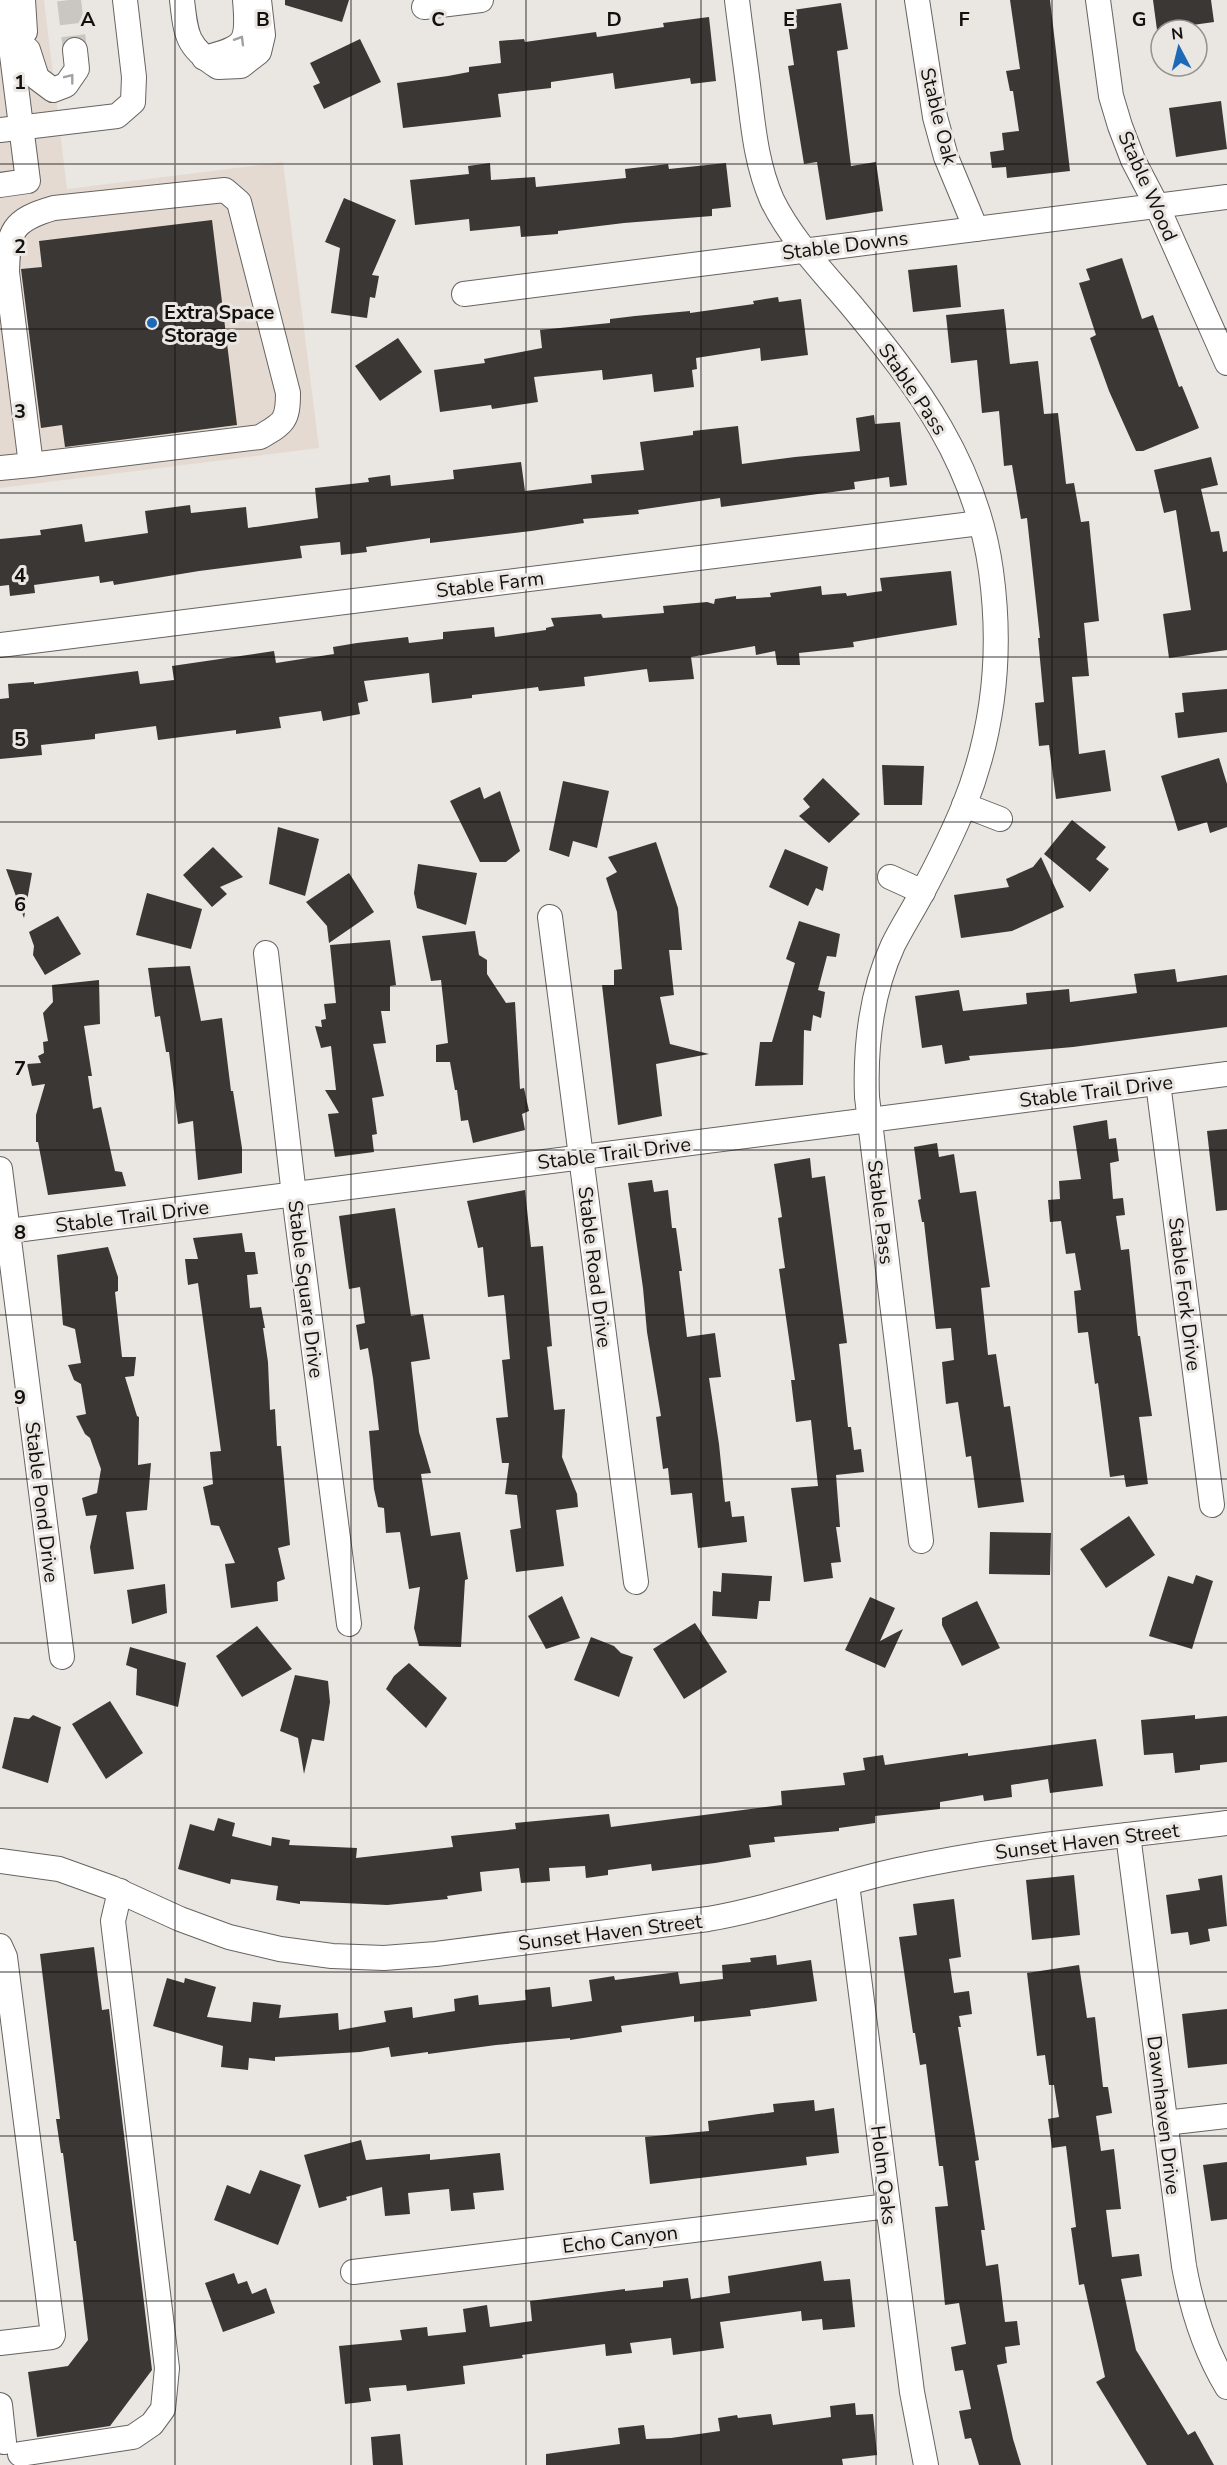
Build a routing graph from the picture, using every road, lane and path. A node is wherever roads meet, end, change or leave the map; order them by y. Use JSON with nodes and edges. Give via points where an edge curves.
{"nodes":[{"id":1,"x":5,"y":0,"type":"edge"},
{"id":2,"x":23,"y":0,"type":"edge"},
{"id":3,"x":125,"y":0,"type":"edge"},
{"id":4,"x":182,"y":0,"type":"edge"},
{"id":5,"x":245,"y":0,"type":"edge"},
{"id":6,"x":259,"y":0,"type":"edge"},
{"id":7,"x":481,"y":0,"type":"edge"},
{"id":8,"x":737,"y":0,"type":"edge"},
{"id":9,"x":917,"y":0,"type":"edge"},
{"id":10,"x":1098,"y":0,"type":"edge"},
{"id":11,"x":424,"y":7,"type":"dead end"},
{"id":12,"x":75,"y":50,"type":"tunnel mouth"},
{"id":13,"x":204,"y":58,"type":"junction"},
{"id":14,"x":10,"y":129,"type":"edge"},
{"id":15,"x":0,"y":185,"type":"edge"},
{"id":16,"x":1227,"y":197,"type":"edge"},
{"id":17,"x":1157,"y":206,"type":"junction"},
{"id":18,"x":976,"y":229,"type":"junction"},
{"id":19,"x":805,"y":250,"type":"junction"},
{"id":20,"x":464,"y":294,"type":"dead end"},
{"id":21,"x":1227,"y":363,"type":"edge"},
{"id":22,"x":31,"y":465,"type":"junction"},
{"id":23,"x":0,"y":468,"type":"edge"},
{"id":24,"x":980,"y":523,"type":"junction"},
{"id":25,"x":0,"y":645,"type":"edge"},
{"id":26,"x":964,"y":805,"type":"junction"},
{"id":27,"x":1000,"y":819,"type":"dead end"},
{"id":28,"x":890,"y":877,"type":"dead end"},
{"id":29,"x":923,"y":892,"type":"junction"},
{"id":30,"x":550,"y":917,"type":"dead end"},
{"id":31,"x":266,"y":953,"type":"dead end"},
{"id":32,"x":1227,"y":1074,"type":"edge"},
{"id":33,"x":1158,"y":1083,"type":"junction"},
{"id":34,"x":869,"y":1121,"type":"junction"},
{"id":35,"x":581,"y":1157,"type":"junction"},
{"id":36,"x":0,"y":1169,"type":"edge"},
{"id":37,"x":294,"y":1195,"type":"junction"},
{"id":38,"x":4,"y":1232,"type":"edge"},
{"id":39,"x":1212,"y":1504,"type":"dead end"},
{"id":40,"x":921,"y":1541,"type":"dead end"},
{"id":41,"x":636,"y":1582,"type":"dead end"},
{"id":42,"x":350,"y":1624,"type":"dead end"},
{"id":43,"x":62,"y":1657,"type":"dead end"},
{"id":44,"x":1227,"y":1823,"type":"edge"},
{"id":45,"x":1128,"y":1835,"type":"junction"},
{"id":46,"x":0,"y":1861,"type":"edge"},
{"id":47,"x":847,"y":1884,"type":"junction"},
{"id":48,"x":120,"y":1891,"type":"junction"},
{"id":49,"x":0,"y":1946,"type":"edge"},
{"id":50,"x":1227,"y":2115,"type":"edge"},
{"id":51,"x":1166,"y":2123,"type":"junction"},
{"id":52,"x":888,"y":2206,"type":"junction"},
{"id":53,"x":353,"y":2272,"type":"dead end"},
{"id":54,"x":0,"y":2343,"type":"edge"},
{"id":55,"x":1227,"y":2387,"type":"edge"},
{"id":56,"x":0,"y":2405,"type":"edge"},
{"id":57,"x":12,"y":2451,"type":"edge"},
{"id":58,"x":926,"y":2465,"type":"edge"}],
"edges":[{"from":1,"to":14,"type":"street"},
{"from":2,"to":12,"type":"street","one_way":true,"via":[[27,41],[37,78],[53,90],[66,85],[77,69]]},
{"from":3,"to":14,"type":"street","via":[[133,102],[117,116]]},
{"from":4,"to":13,"type":"street","via":[[191,45]]},
{"from":13,"to":5,"type":"street","one_way":true,"via":[[235,50],[244,39]]},
{"from":6,"to":13,"type":"street","via":[[263,35],[259,52],[241,66],[218,68]]},
{"from":7,"to":11,"type":"street"},
{"from":8,"to":19,"type":"street","name":"Stable Pass","via":[[757,156],[772,200]]},
{"from":9,"to":18,"type":"street","name":"Stable Oak","via":[[935,117],[946,157]]},
{"from":10,"to":17,"type":"street","name":"Stable Wood","via":[[1114,106],[1133,160]]},
{"from":14,"to":15,"type":"street","via":[[28,181]]},
{"from":16,"to":17,"type":"street","name":"Stable Downs"},
{"from":17,"to":18,"type":"street","name":"Stable Downs"},
{"from":17,"to":21,"type":"street","name":"Stable Wood"},
{"from":18,"to":19,"type":"street","name":"Stable Downs"},
{"from":19,"to":20,"type":"street","name":"Stable Downs"},
{"from":19,"to":24,"type":"street","name":"Stable Pass","via":[[921,393],[954,454]]},
{"from":22,"to":22,"type":"street","via":[[7,273],[8,244],[20,222],[54,208],[225,190],[239,202],[288,393],[288,414],[280,425],[260,436]]},
{"from":22,"to":23,"type":"street"},
{"from":24,"to":25,"type":"street","name":"Stable Farm"},
{"from":24,"to":26,"type":"street","name":"Stable Pass","via":[[995,602],[997,661],[993,705]]},
{"from":26,"to":27,"type":"street"},
{"from":26,"to":29,"type":"street","name":"Stable Pass"},
{"from":28,"to":29,"type":"street"},
{"from":29,"to":34,"type":"street","name":"Stable Pass","via":[[893,944],[873,1004],[865,1065]]},
{"from":30,"to":35,"type":"street","name":"Stable Road Drive"},
{"from":31,"to":37,"type":"street","name":"Stable Square Drive"},
{"from":32,"to":33,"type":"street","name":"Stable Trail Drive"},
{"from":33,"to":34,"type":"street","name":"Stable Trail Drive"},
{"from":33,"to":39,"type":"street","name":"Stable Fork Drive"},
{"from":34,"to":35,"type":"street","name":"Stable Trail Drive"},
{"from":34,"to":40,"type":"street","name":"Stable Pass"},
{"from":35,"to":37,"type":"street","name":"Stable Trail Drive"},
{"from":35,"to":41,"type":"street","name":"Stable Road Drive"},
{"from":36,"to":38,"type":"street","name":"Stable Pond Drive"},
{"from":37,"to":38,"type":"street","name":"Stable Trail Drive"},
{"from":37,"to":42,"type":"street","name":"Stable Square Drive"},
{"from":38,"to":43,"type":"street","name":"Stable Pond Drive"},
{"from":44,"to":45,"type":"street","name":"Sunset Haven Street"},
{"from":45,"to":47,"type":"street","name":"Sunset Haven Street","via":[[989,1853],[897,1870]]},
{"from":45,"to":51,"type":"street","name":"Dawnhaven Drive"},
{"from":46,"to":48,"type":"street","name":"Sunset Haven Street","via":[[59,1869]]},
{"from":47,"to":48,"type":"street","name":"Sunset Haven Street","via":[[752,1912],[384,1958],[332,1956],[240,1939],[180,1919]]},
{"from":47,"to":52,"type":"street","name":"Holm Oaks"},
{"from":48,"to":57,"type":"street","via":[[113,1921],[167,2368],[163,2409],[152,2424],[133,2437]]},
{"from":49,"to":54,"type":"street","via":[[5,1957],[53,2335]]},
{"from":50,"to":51,"type":"street"},
{"from":51,"to":55,"type":"street","name":"Dawnhaven Drive","via":[[1189,2296],[1206,2346]]},
{"from":52,"to":53,"type":"street","name":"Echo Canyon"},
{"from":52,"to":58,"type":"street","name":"Holm Oaks","via":[[912,2392]]},
{"from":56,"to":57,"type":"street"}]}
